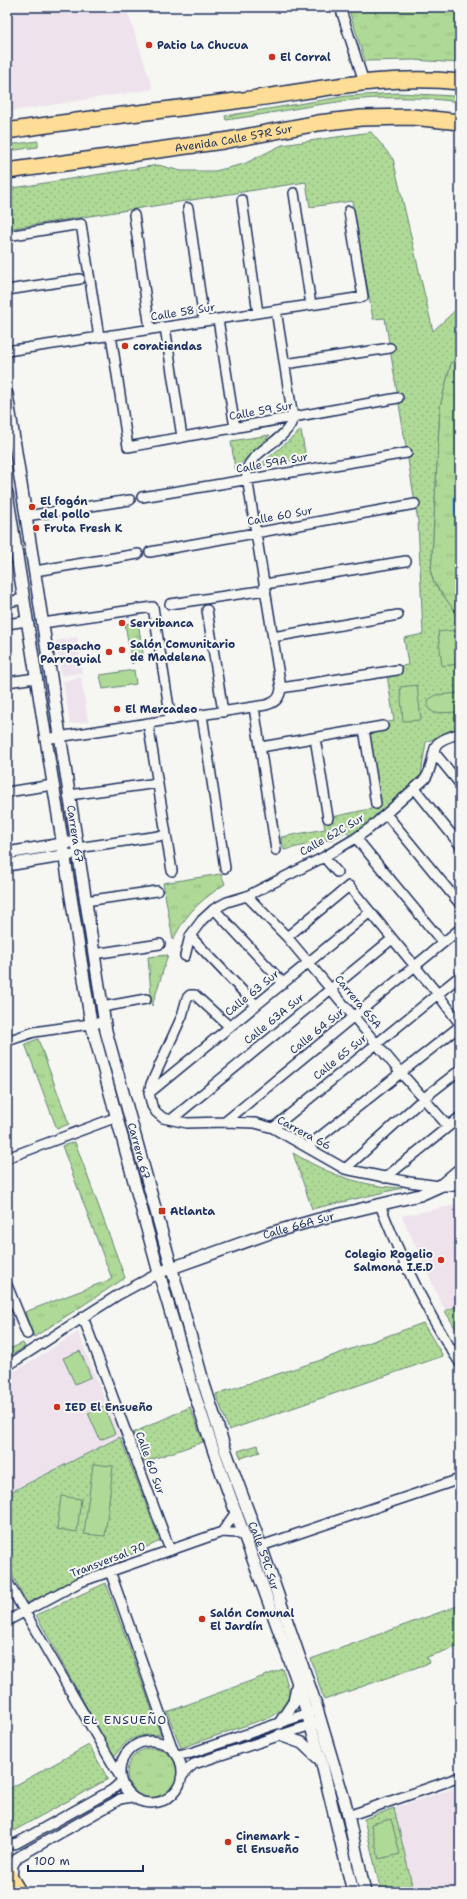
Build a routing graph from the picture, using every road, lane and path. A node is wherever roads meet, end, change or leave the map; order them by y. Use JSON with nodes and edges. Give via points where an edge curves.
{"nodes":[{"id":1,"x":340,"y":7,"type":"edge"},
{"id":2,"x":460,"y":80,"type":"edge"},
{"id":3,"x":364,"y":82,"type":"junction"},
{"id":4,"x":132,"y":113,"type":"junction"},
{"id":5,"x":460,"y":114,"type":"edge"},
{"id":6,"x":460,"y":122,"type":"edge"},
{"id":7,"x":307,"y":126,"type":"junction"},
{"id":8,"x":7,"y":131,"type":"edge"},
{"id":9,"x":7,"y":135,"type":"edge"},
{"id":10,"x":7,"y":171,"type":"edge"},
{"id":11,"x":294,"y":193,"type":"dead end"},
{"id":12,"x":242,"y":200,"type":"dead end"},
{"id":13,"x":188,"y":208,"type":"dead end"},
{"id":14,"x":348,"y":211,"type":"dead end"},
{"id":15,"x":134,"y":215,"type":"dead end"},
{"id":16,"x":7,"y":236,"type":"edge"},
{"id":17,"x":80,"y":279,"type":"dead end"},
{"id":18,"x":7,"y":290,"type":"edge"},
{"id":19,"x":311,"y":305,"type":"junction"},
{"id":20,"x":276,"y":310,"type":"junction"},
{"id":21,"x":258,"y":313,"type":"junction"},
{"id":22,"x":218,"y":319,"type":"junction"},
{"id":23,"x":204,"y":321,"type":"junction"},
{"id":24,"x":165,"y":327,"type":"junction"},
{"id":25,"x":150,"y":329,"type":"junction"},
{"id":26,"x":110,"y":335,"type":"junction"},
{"id":27,"x":99,"y":337,"type":"junction"},
{"id":28,"x":390,"y":348,"type":"dead end"},
{"id":29,"x":7,"y":351,"type":"edge"},
{"id":30,"x":285,"y":364,"type":"junction"},
{"id":31,"x":7,"y":394,"type":"edge"},
{"id":32,"x":398,"y":398,"type":"dead end"},
{"id":33,"x":293,"y":418,"type":"junction"},
{"id":34,"x":235,"y":428,"type":"junction"},
{"id":35,"x":182,"y":437,"type":"junction"},
{"id":36,"x":407,"y":453,"type":"dead end"},
{"id":37,"x":247,"y":480,"type":"junction"},
{"id":38,"x":7,"y":493,"type":"edge"},
{"id":39,"x":142,"y":498,"type":"dead end"},
{"id":40,"x":130,"y":500,"type":"dead end"},
{"id":41,"x":415,"y":504,"type":"dead end"},
{"id":42,"x":26,"y":516,"type":"junction"},
{"id":43,"x":256,"y":533,"type":"junction"},
{"id":44,"x":150,"y":552,"type":"dead end"},
{"id":45,"x":138,"y":554,"type":"dead end"},
{"id":46,"x":406,"y":561,"type":"dead end"},
{"id":47,"x":35,"y":571,"type":"junction"},
{"id":48,"x":265,"y":587,"type":"junction"},
{"id":49,"x":24,"y":599,"type":"junction"},
{"id":50,"x":7,"y":602,"type":"edge"},
{"id":51,"x":170,"y":604,"type":"dead end"},
{"id":52,"x":207,"y":610,"type":"dead end"},
{"id":53,"x":398,"y":615,"type":"dead end"},
{"id":54,"x":27,"y":619,"type":"junction"},
{"id":55,"x":42,"y":619,"type":"junction"},
{"id":56,"x":7,"y":624,"type":"edge"},
{"id":57,"x":273,"y":637,"type":"junction"},
{"id":58,"x":397,"y":670,"type":"dead end"},
{"id":59,"x":36,"y":678,"type":"junction"},
{"id":60,"x":7,"y":682,"type":"edge"},
{"id":61,"x":281,"y":688,"type":"junction"},
{"id":62,"x":254,"y":707,"type":"junction"},
{"id":63,"x":223,"y":712,"type":"junction"},
{"id":64,"x":202,"y":715,"type":"junction"},
{"id":65,"x":171,"y":720,"type":"junction"},
{"id":66,"x":148,"y":723,"type":"junction"},
{"id":67,"x":383,"y":726,"type":"dead end"},
{"id":68,"x":364,"y":729,"type":"junction"},
{"id":69,"x":460,"y":733,"type":"edge"},
{"id":70,"x":60,"y":737,"type":"junction"},
{"id":71,"x":315,"y":738,"type":"junction"},
{"id":72,"x":45,"y":739,"type":"junction"},
{"id":73,"x":261,"y":747,"type":"junction"},
{"id":74,"x":434,"y":752,"type":"junction"},
{"id":75,"x":158,"y":783,"type":"junction"},
{"id":76,"x":460,"y":784,"type":"edge"},
{"id":77,"x":52,"y":785,"type":"junction"},
{"id":78,"x":415,"y":789,"type":"junction"},
{"id":79,"x":7,"y":792,"type":"edge"},
{"id":80,"x":69,"y":795,"type":"junction"},
{"id":81,"x":376,"y":804,"type":"dead end"},
{"id":82,"x":386,"y":814,"type":"junction"},
{"id":83,"x":328,"y":818,"type":"dead end"},
{"id":84,"x":159,"y":836,"type":"dead end"},
{"id":85,"x":356,"y":838,"type":"junction"},
{"id":86,"x":62,"y":844,"type":"junction"},
{"id":87,"x":460,"y":845,"type":"edge"},
{"id":88,"x":77,"y":848,"type":"junction"},
{"id":89,"x":276,"y":850,"type":"dead end"},
{"id":90,"x":7,"y":853,"type":"edge"},
{"id":91,"x":64,"y":856,"type":"junction"},
{"id":92,"x":324,"y":857,"type":"junction"},
{"id":93,"x":7,"y":865,"type":"edge"},
{"id":94,"x":225,"y":868,"type":"dead end"},
{"id":95,"x":172,"y":871,"type":"dead end"},
{"id":96,"x":337,"y":872,"type":"dead end"},
{"id":97,"x":157,"y":891,"type":"dead end"},
{"id":98,"x":247,"y":896,"type":"junction"},
{"id":99,"x":85,"y":901,"type":"junction"},
{"id":100,"x":460,"y":904,"type":"edge"},
{"id":101,"x":214,"y":909,"type":"junction"},
{"id":102,"x":370,"y":912,"type":"junction"},
{"id":103,"x":460,"y":929,"type":"edge"},
{"id":104,"x":190,"y":936,"type":"junction"},
{"id":105,"x":287,"y":937,"type":"junction"},
{"id":106,"x":392,"y":938,"type":"junction"},
{"id":107,"x":444,"y":943,"type":"junction"},
{"id":108,"x":160,"y":944,"type":"dead end"},
{"id":109,"x":94,"y":954,"type":"junction"},
{"id":110,"x":185,"y":956,"type":"dead end"},
{"id":111,"x":309,"y":962,"type":"junction"},
{"id":112,"x":415,"y":966,"type":"junction"},
{"id":113,"x":460,"y":976,"type":"edge"},
{"id":114,"x":283,"y":983,"type":"junction"},
{"id":115,"x":331,"y":988,"type":"junction"},
{"id":116,"x":438,"y":993,"type":"junction"},
{"id":117,"x":146,"y":999,"type":"dead end"},
{"id":118,"x":256,"y":1005,"type":"junction"},
{"id":119,"x":102,"y":1006,"type":"junction"},
{"id":120,"x":354,"y":1016,"type":"junction"},
{"id":121,"x":104,"y":1022,"type":"junction"},
{"id":122,"x":91,"y":1023,"type":"junction"},
{"id":123,"x":460,"y":1025,"type":"edge"},
{"id":124,"x":230,"y":1027,"type":"junction"},
{"id":125,"x":7,"y":1041,"type":"edge"},
{"id":126,"x":377,"y":1043,"type":"junction"},
{"id":127,"x":460,"y":1070,"type":"edge"},
{"id":128,"x":402,"y":1073,"type":"junction"},
{"id":129,"x":149,"y":1093,"type":"junction"},
{"id":130,"x":424,"y":1098,"type":"junction"},
{"id":131,"x":117,"y":1117,"type":"junction"},
{"id":132,"x":460,"y":1117,"type":"edge"},
{"id":133,"x":172,"y":1119,"type":"junction"},
{"id":134,"x":225,"y":1122,"type":"junction"},
{"id":135,"x":448,"y":1126,"type":"junction"},
{"id":136,"x":273,"y":1128,"type":"junction"},
{"id":137,"x":307,"y":1147,"type":"junction"},
{"id":138,"x":7,"y":1158,"type":"edge"},
{"id":139,"x":345,"y":1169,"type":"junction"},
{"id":140,"x":460,"y":1169,"type":"edge"},
{"id":141,"x":385,"y":1178,"type":"junction"},
{"id":142,"x":440,"y":1186,"type":"junction"},
{"id":143,"x":460,"y":1186,"type":"edge"},
{"id":144,"x":380,"y":1205,"type":"junction"},
{"id":145,"x":172,"y":1268,"type":"junction"},
{"id":146,"x":159,"y":1273,"type":"junction"},
{"id":147,"x":7,"y":1285,"type":"edge"},
{"id":148,"x":84,"y":1317,"type":"junction"},
{"id":149,"x":27,"y":1334,"type":"dead end"},
{"id":150,"x":460,"y":1363,"type":"edge"},
{"id":151,"x":7,"y":1366,"type":"edge"},
{"id":152,"x":460,"y":1480,"type":"edge"},
{"id":153,"x":236,"y":1512,"type":"junction"},
{"id":154,"x":222,"y":1532,"type":"junction"},
{"id":155,"x":244,"y":1536,"type":"junction"},
{"id":156,"x":261,"y":1546,"type":"junction"},
{"id":157,"x":170,"y":1550,"type":"junction"},
{"id":158,"x":110,"y":1571,"type":"junction"},
{"id":159,"x":7,"y":1581,"type":"edge"},
{"id":160,"x":24,"y":1612,"type":"junction"},
{"id":161,"x":7,"y":1621,"type":"edge"},
{"id":162,"x":298,"y":1683,"type":"junction"},
{"id":163,"x":312,"y":1712,"type":"junction"},
{"id":164,"x":280,"y":1723,"type":"junction"},
{"id":165,"x":315,"y":1723,"type":"junction"},
{"id":166,"x":280,"y":1735,"type":"junction"},
{"id":167,"x":175,"y":1752,"type":"junction"},
{"id":168,"x":322,"y":1764,"type":"junction"},
{"id":169,"x":460,"y":1777,"type":"edge"},
{"id":170,"x":182,"y":1778,"type":"junction"},
{"id":171,"x":120,"y":1779,"type":"junction"},
{"id":172,"x":131,"y":1797,"type":"junction"},
{"id":173,"x":348,"y":1816,"type":"junction"},
{"id":174,"x":7,"y":1845,"type":"edge"},
{"id":175,"x":13,"y":1882,"type":"edge"},
{"id":176,"x":353,"y":1892,"type":"edge"},
{"id":177,"x":365,"y":1892,"type":"edge"}],
"edges":[{"from":1,"to":3,"type":"street"},
{"from":2,"to":3,"type":"highway"},
{"from":3,"to":4,"type":"highway"},
{"from":4,"to":8,"type":"highway"},
{"from":4,"to":9,"type":"highway","via":[[114,120]]},
{"from":5,"to":7,"type":"highway","via":[[399,110],[356,111]]},
{"from":6,"to":7,"type":"highway","name":"Avenida Calle 57R Sur","via":[[412,117],[375,117]]},
{"from":7,"to":10,"type":"highway","name":"Avenida Calle 57R Sur","via":[[223,141]]},
{"from":11,"to":19,"type":"street"},
{"from":12,"to":21,"type":"street"},
{"from":13,"to":23,"type":"street"},
{"from":14,"to":19,"type":"street","name":"Calle 58 Sur","via":[[363,297]]},
{"from":15,"to":25,"type":"street"},
{"from":16,"to":27,"type":"street","via":[[81,224]]},
{"from":17,"to":18,"type":"street"},
{"from":19,"to":20,"type":"street","name":"Calle 58 Sur"},
{"from":20,"to":21,"type":"street","name":"Calle 58 Sur"},
{"from":20,"to":30,"type":"street"},
{"from":21,"to":22,"type":"street","name":"Calle 58 Sur"},
{"from":22,"to":23,"type":"street","name":"Calle 58 Sur"},
{"from":22,"to":34,"type":"street"},
{"from":23,"to":24,"type":"street","name":"Calle 58 Sur"},
{"from":24,"to":25,"type":"street","name":"Calle 58 Sur"},
{"from":24,"to":35,"type":"street"},
{"from":25,"to":26,"type":"street","name":"Calle 58 Sur"},
{"from":26,"to":27,"type":"street","name":"Calle 58 Sur"},
{"from":26,"to":35,"type":"street","name":"Calle 59 Sur","via":[[128,447]]},
{"from":27,"to":29,"type":"street","name":"Calle 58 Sur"},
{"from":28,"to":30,"type":"street"},
{"from":30,"to":33,"type":"street"},
{"from":31,"to":42,"type":"street","name":"Carrera 67"},
{"from":32,"to":33,"type":"street","name":"Calle 59 Sur"},
{"from":33,"to":34,"type":"street","name":"Calle 59 Sur"},
{"from":33,"to":37,"type":"street","via":[[289,428],[258,454],[248,466]]},
{"from":34,"to":35,"type":"street","name":"Calle 59 Sur"},
{"from":36,"to":37,"type":"street","name":"Calle 59A Sur"},
{"from":37,"to":39,"type":"street","name":"Calle 59A Sur"},
{"from":37,"to":43,"type":"street"},
{"from":38,"to":49,"type":"street","name":"Carrera 67"},
{"from":40,"to":42,"type":"street"},
{"from":41,"to":43,"type":"street","name":"Calle 60 Sur"},
{"from":42,"to":47,"type":"street","name":"Carrera 67"},
{"from":43,"to":44,"type":"street","name":"Calle 60 Sur"},
{"from":43,"to":48,"type":"street"},
{"from":45,"to":47,"type":"street"},
{"from":46,"to":48,"type":"street"},
{"from":47,"to":55,"type":"street","name":"Carrera 67"},
{"from":48,"to":51,"type":"street"},
{"from":48,"to":57,"type":"street"},
{"from":49,"to":50,"type":"street"},
{"from":49,"to":54,"type":"street","name":"Carrera 67"},
{"from":52,"to":63,"type":"street"},
{"from":53,"to":57,"type":"street"},
{"from":54,"to":55,"type":"street"},
{"from":54,"to":56,"type":"street"},
{"from":54,"to":59,"type":"street","name":"Carrera 67"},
{"from":55,"to":65,"type":"street","via":[[152,607]]},
{"from":55,"to":70,"type":"street","name":"Carrera 67"},
{"from":57,"to":61,"type":"street"},
{"from":58,"to":61,"type":"street"},
{"from":59,"to":60,"type":"street"},
{"from":59,"to":72,"type":"street","name":"Carrera 67"},
{"from":61,"to":62,"type":"street","via":[[277,700]]},
{"from":62,"to":63,"type":"street"},
{"from":62,"to":73,"type":"street"},
{"from":63,"to":64,"type":"street"},
{"from":64,"to":65,"type":"street"},
{"from":64,"to":94,"type":"street"},
{"from":65,"to":66,"type":"street"},
{"from":66,"to":70,"type":"street"},
{"from":66,"to":75,"type":"street"},
{"from":67,"to":68,"type":"street"},
{"from":68,"to":71,"type":"street"},
{"from":68,"to":81,"type":"street"},
{"from":69,"to":74,"type":"street","name":"Calle 62C Sur","via":[[437,743]]},
{"from":70,"to":72,"type":"street"},
{"from":70,"to":80,"type":"street","name":"Carrera 67"},
{"from":71,"to":73,"type":"street"},
{"from":71,"to":83,"type":"street"},
{"from":72,"to":77,"type":"street","name":"Carrera 67"},
{"from":73,"to":89,"type":"street"},
{"from":74,"to":76,"type":"street"},
{"from":74,"to":78,"type":"street","name":"Calle 62C Sur","via":[[428,775]]},
{"from":75,"to":80,"type":"street"},
{"from":75,"to":95,"type":"street"},
{"from":77,"to":79,"type":"street"},
{"from":77,"to":86,"type":"street","name":"Carrera 67"},
{"from":78,"to":82,"type":"street","name":"Calle 62C Sur"},
{"from":78,"to":87,"type":"street"},
{"from":80,"to":88,"type":"street","name":"Carrera 67"},
{"from":82,"to":85,"type":"street","name":"Calle 62C Sur"},
{"from":82,"to":100,"type":"street"},
{"from":84,"to":88,"type":"street"},
{"from":85,"to":92,"type":"street","name":"Calle 62C Sur"},
{"from":85,"to":107,"type":"street"},
{"from":86,"to":88,"type":"street"},
{"from":86,"to":90,"type":"street"},
{"from":86,"to":91,"type":"street","name":"Carrera 67"},
{"from":88,"to":91,"type":"street"},
{"from":88,"to":99,"type":"street","name":"Carrera 67"},
{"from":91,"to":93,"type":"street"},
{"from":91,"to":122,"type":"street","name":"Carrera 67"},
{"from":92,"to":96,"type":"street"},
{"from":92,"to":98,"type":"street","name":"Calle 62C Sur"},
{"from":97,"to":99,"type":"street"},
{"from":98,"to":101,"type":"street","name":"Calle 62C Sur"},
{"from":98,"to":105,"type":"street","name":"Carrera 65A"},
{"from":99,"to":109,"type":"street","name":"Carrera 67"},
{"from":101,"to":104,"type":"street","name":"Calle 62C Sur"},
{"from":101,"to":114,"type":"street"},
{"from":102,"to":105,"type":"street","via":[[349,886]]},
{"from":102,"to":106,"type":"street"},
{"from":102,"to":111,"type":"street","name":"Calle 63 Sur"},
{"from":103,"to":107,"type":"street","name":"Calle 64 Sur"},
{"from":104,"to":110,"type":"street","name":"Calle 62C Sur"},
{"from":104,"to":118,"type":"street"},
{"from":105,"to":111,"type":"street","name":"Carrera 65A"},
{"from":106,"to":112,"type":"street"},
{"from":106,"to":115,"type":"street","name":"Calle 63A Sur"},
{"from":107,"to":112,"type":"street","name":"Calle 64 Sur"},
{"from":108,"to":109,"type":"street"},
{"from":109,"to":119,"type":"street","name":"Carrera 67"},
{"from":111,"to":114,"type":"street","name":"Calle 63 Sur"},
{"from":111,"to":115,"type":"street","name":"Carrera 65A"},
{"from":112,"to":116,"type":"street"},
{"from":112,"to":120,"type":"street","name":"Calle 64 Sur"},
{"from":113,"to":116,"type":"street","name":"Calle 65 Sur"},
{"from":114,"to":118,"type":"street","name":"Calle 63 Sur"},
{"from":115,"to":120,"type":"street","name":"Carrera 65A"},
{"from":115,"to":133,"type":"street","name":"Calle 63A Sur"},
{"from":116,"to":123,"type":"street"},
{"from":116,"to":126,"type":"street","name":"Calle 65 Sur"},
{"from":117,"to":119,"type":"street"},
{"from":118,"to":124,"type":"street","name":"Calle 63 Sur"},
{"from":119,"to":121,"type":"street","name":"Carrera 67"},
{"from":120,"to":126,"type":"street","name":"Carrera 65A"},
{"from":120,"to":134,"type":"street","name":"Calle 64 Sur"},
{"from":121,"to":122,"type":"street"},
{"from":121,"to":145,"type":"street","name":"Carrera 67"},
{"from":122,"to":125,"type":"street","via":[[34,1032]]},
{"from":122,"to":131,"type":"street","name":"Carrera 67"},
{"from":123,"to":128,"type":"street"},
{"from":124,"to":129,"type":"street","name":"Calle 63 Sur"},
{"from":124,"to":129,"type":"street","via":[[195,995],[190,995],[157,1068]]},
{"from":126,"to":128,"type":"street","name":"Carrera 65A"},
{"from":126,"to":136,"type":"street","name":"Calle 65 Sur"},
{"from":127,"to":130,"type":"street"},
{"from":128,"to":130,"type":"street","name":"Carrera 65A"},
{"from":128,"to":137,"type":"street"},
{"from":129,"to":133,"type":"street","name":"Carrera 66","via":[[156,1112],[163,1118]]},
{"from":130,"to":135,"type":"street","name":"Carrera 65A"},
{"from":130,"to":139,"type":"street"},
{"from":131,"to":138,"type":"street"},
{"from":131,"to":146,"type":"street","name":"Carrera 67"},
{"from":132,"to":135,"type":"street"},
{"from":133,"to":134,"type":"street","name":"Carrera 66","via":[[202,1124]]},
{"from":134,"to":136,"type":"street","name":"Carrera 66","via":[[255,1123]]},
{"from":135,"to":141,"type":"street"},
{"from":136,"to":137,"type":"street","name":"Carrera 66"},
{"from":137,"to":139,"type":"street","name":"Carrera 66"},
{"from":139,"to":141,"type":"street","name":"Carrera 66"},
{"from":140,"to":142,"type":"street","name":"Calle 66A Sur"},
{"from":141,"to":142,"type":"street","name":"Carrera 66"},
{"from":142,"to":143,"type":"street","name":"Carrera 66"},
{"from":142,"to":144,"type":"street","name":"Calle 66A Sur","via":[[420,1195]]},
{"from":144,"to":145,"type":"street","name":"Calle 66A Sur","via":[[276,1231]]},
{"from":144,"to":150,"type":"street","via":[[420,1296]]},
{"from":145,"to":146,"type":"street","name":"Calle 66A Sur"},
{"from":145,"to":156,"type":"street","name":"Calle 59C Sur","via":[[216,1423]]},
{"from":146,"to":148,"type":"street"},
{"from":146,"to":153,"type":"street","name":"Calle 59C Sur","via":[[193,1389]]},
{"from":147,"to":149,"type":"street"},
{"from":148,"to":151,"type":"street"},
{"from":148,"to":157,"type":"street","name":"Calle 60 Sur"},
{"from":152,"to":156,"type":"street"},
{"from":153,"to":154,"type":"street"},
{"from":153,"to":155,"type":"street","name":"Calle 59C Sur"},
{"from":154,"to":155,"type":"street","name":"Transversal 70"},
{"from":154,"to":157,"type":"street","name":"Transversal 70"},
{"from":155,"to":162,"type":"street","name":"Calle 59C Sur"},
{"from":156,"to":163,"type":"street","name":"Calle 59C Sur"},
{"from":157,"to":158,"type":"street","name":"Transversal 70"},
{"from":158,"to":160,"type":"street","name":"Transversal 70","via":[[65,1589]]},
{"from":158,"to":167,"type":"street"},
{"from":159,"to":160,"type":"street"},
{"from":160,"to":161,"type":"street","name":"Transversal 70"},
{"from":160,"to":171,"type":"street"},
{"from":162,"to":163,"type":"street","name":"Calle 59C Sur"},
{"from":162,"to":164,"type":"street","via":[[294,1702]]},
{"from":163,"to":164,"type":"street"},
{"from":163,"to":165,"type":"street","name":"Calle 59C Sur"},
{"from":164,"to":167,"type":"street","via":[[191,1753]]},
{"from":165,"to":166,"type":"street"},
{"from":165,"to":168,"type":"street","name":"Calle 59C Sur"},
{"from":165,"to":173,"type":"street","name":"Calle 59C Sur"},
{"from":166,"to":168,"type":"street","via":[[302,1743]]},
{"from":166,"to":170,"type":"street","via":[[194,1764]]},
{"from":167,"to":170,"type":"street","via":[[180,1762]]},
{"from":167,"to":171,"type":"street","via":[[157,1742],[138,1743],[124,1756],[120,1765]]},
{"from":168,"to":176,"type":"street","name":"Calle 59C Sur"},
{"from":169,"to":173,"type":"street"},
{"from":170,"to":172,"type":"street","via":[[175,1792],[162,1802],[146,1803]]},
{"from":171,"to":172,"type":"street"},
{"from":171,"to":174,"type":"street","via":[[112,1790],[17,1843]]},
{"from":172,"to":175,"type":"street","via":[[120,1799],[18,1857],[12,1871]]},
{"from":173,"to":177,"type":"street","name":"Calle 59C Sur"}]}
